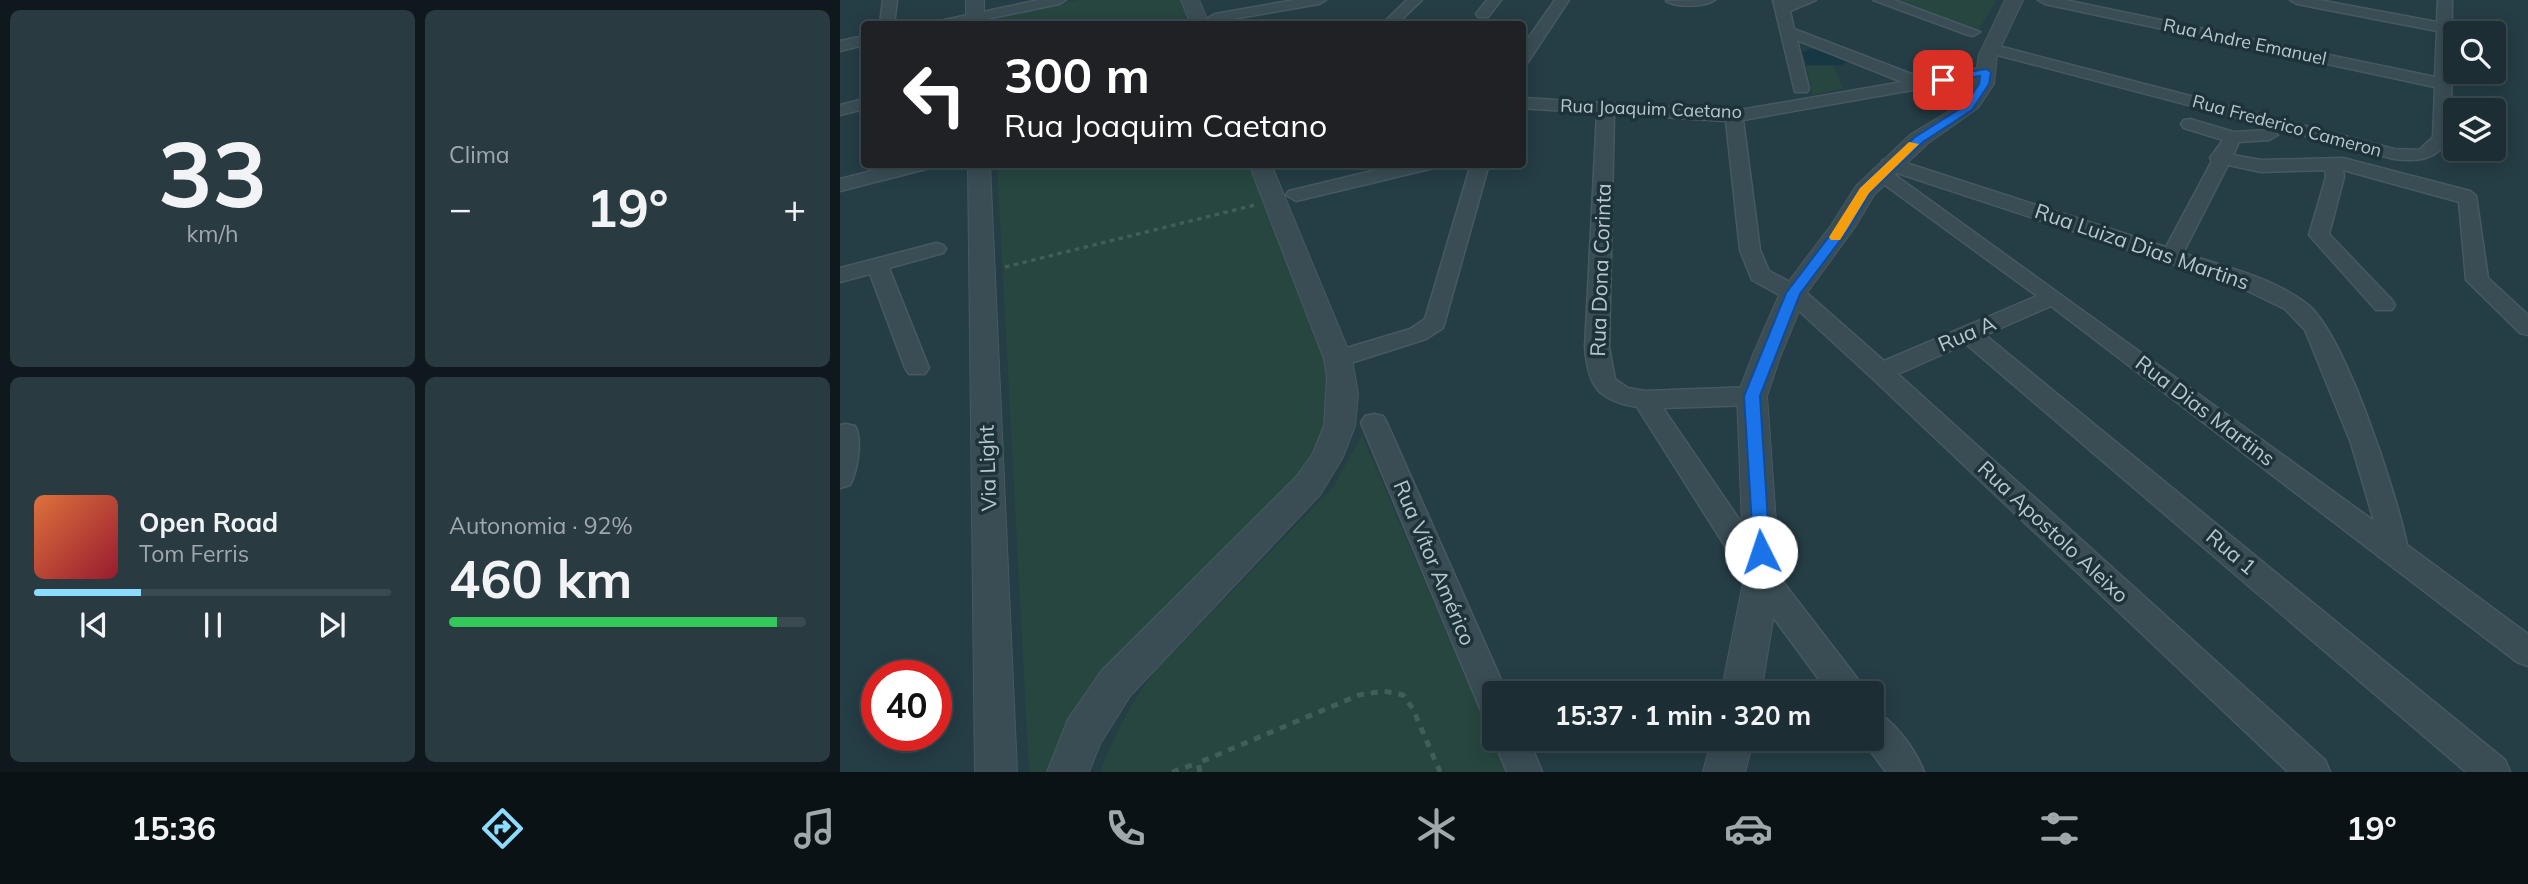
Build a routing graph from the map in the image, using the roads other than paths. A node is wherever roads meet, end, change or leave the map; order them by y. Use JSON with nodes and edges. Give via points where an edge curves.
{"nodes":[{"id":1,"x":890,"y":0,"type":"edge"},
{"id":2,"x":1059,"y":0,"type":"edge"},
{"id":3,"x":1190,"y":0,"type":"edge"},
{"id":4,"x":1319,"y":0,"type":"edge"},
{"id":5,"x":1415,"y":0,"type":"edge"},
{"id":6,"x":1494,"y":0,"type":"edge"},
{"id":7,"x":1562,"y":0,"type":"edge"},
{"id":8,"x":1708,"y":0,"type":"edge"},
{"id":9,"x":1809,"y":0,"type":"edge"},
{"id":10,"x":1880,"y":0,"type":"edge"},
{"id":11,"x":2014,"y":0,"type":"edge"},
{"id":12,"x":2045,"y":0,"type":"edge"},
{"id":13,"x":2297,"y":0,"type":"edge"},
{"id":14,"x":2445,"y":0,"type":"edge"},
{"id":15,"x":1673,"y":1,"type":"edge"},
{"id":16,"x":1781,"y":5,"type":"edge"},
{"id":17,"x":975,"y":14,"type":"edge"},
{"id":18,"x":1483,"y":14,"type":"dead end"},
{"id":19,"x":887,"y":21,"type":"edge"},
{"id":20,"x":953,"y":21,"type":"edge"},
{"id":21,"x":1208,"y":21,"type":"edge"},
{"id":22,"x":1392,"y":21,"type":"edge"},
{"id":23,"x":2445,"y":21,"type":"edge"},
{"id":24,"x":2443,"y":28,"type":"edge"},
{"id":25,"x":1787,"y":31,"type":"junction"},
{"id":26,"x":861,"y":42,"type":"edge"},
{"id":27,"x":840,"y":46,"type":"edge"},
{"id":28,"x":1983,"y":51,"type":"junction"},
{"id":29,"x":1526,"y":53,"type":"edge"},
{"id":30,"x":1922,"y":83,"type":"junction"},
{"id":31,"x":2443,"y":84,"type":"edge"},
{"id":32,"x":2444,"y":84,"type":"edge"},
{"id":33,"x":1801,"y":89,"type":"dead end"},
{"id":34,"x":1526,"y":103,"type":"edge"},
{"id":35,"x":861,"y":105,"type":"edge"},
{"id":36,"x":1606,"y":108,"type":"junction"},
{"id":37,"x":840,"y":110,"type":"edge"},
{"id":38,"x":1734,"y":116,"type":"junction"},
{"id":39,"x":2190,"y":124,"type":"dead end"},
{"id":40,"x":2269,"y":135,"type":"dead end"},
{"id":41,"x":2233,"y":136,"type":"junction"},
{"id":42,"x":2219,"y":158,"type":"junction"},
{"id":43,"x":2333,"y":164,"type":"junction"},
{"id":44,"x":907,"y":168,"type":"edge"},
{"id":45,"x":979,"y":168,"type":"edge"},
{"id":46,"x":1263,"y":168,"type":"edge"},
{"id":47,"x":1410,"y":168,"type":"edge"},
{"id":48,"x":1479,"y":168,"type":"edge"},
{"id":49,"x":1886,"y":169,"type":"junction"},
{"id":50,"x":840,"y":185,"type":"edge"},
{"id":51,"x":1285,"y":197,"type":"junction"},
{"id":52,"x":936,"y":249,"type":"dead end"},
{"id":53,"x":2172,"y":255,"type":"junction"},
{"id":54,"x":877,"y":265,"type":"junction"},
{"id":55,"x":840,"y":275,"type":"edge"},
{"id":56,"x":1793,"y":293,"type":"junction"},
{"id":57,"x":2053,"y":298,"type":"junction"},
{"id":58,"x":2384,"y":305,"type":"dead end"},
{"id":59,"x":2528,"y":328,"type":"edge"},
{"id":60,"x":1968,"y":333,"type":"junction"},
{"id":61,"x":1338,"y":359,"type":"junction"},
{"id":62,"x":917,"y":368,"type":"dead end"},
{"id":63,"x":1881,"y":372,"type":"junction"},
{"id":64,"x":1752,"y":396,"type":"junction"},
{"id":65,"x":1645,"y":400,"type":"junction"},
{"id":66,"x":1374,"y":424,"type":"dead end"},
{"id":67,"x":846,"y":433,"type":"dead end"},
{"id":68,"x":840,"y":478,"type":"edge"},
{"id":69,"x":2395,"y":552,"type":"junction"},
{"id":70,"x":1762,"y":578,"type":"junction"},
{"id":71,"x":2528,"y":652,"type":"edge"},
{"id":72,"x":1485,"y":681,"type":"edge"},
{"id":73,"x":1743,"y":681,"type":"edge"},
{"id":74,"x":1839,"y":681,"type":"edge"},
{"id":75,"x":1884,"y":742,"type":"edge"},
{"id":76,"x":1516,"y":751,"type":"edge"},
{"id":77,"x":1730,"y":751,"type":"edge"},
{"id":78,"x":996,"y":772,"type":"edge"},
{"id":79,"x":1068,"y":772,"type":"edge"},
{"id":80,"x":1525,"y":772,"type":"edge"},
{"id":81,"x":1724,"y":772,"type":"edge"},
{"id":82,"x":1907,"y":772,"type":"edge"},
{"id":83,"x":2313,"y":772,"type":"edge"},
{"id":84,"x":2493,"y":772,"type":"edge"}],
"edges":[{"from":1,"to":19,"type":"street"},
{"from":2,"to":17,"type":"street"},
{"from":3,"to":21,"type":"street"},
{"from":4,"to":21,"type":"street"},
{"from":5,"to":22,"type":"street"},
{"from":6,"to":18,"type":"street"},
{"from":7,"to":29,"type":"street"},
{"from":8,"to":15,"type":"street"},
{"from":9,"to":16,"type":"street"},
{"from":10,"to":28,"type":"street"},
{"from":11,"to":28,"type":"street"},
{"from":12,"to":31,"type":"street","name":"Rua Andre Emanuel"},
{"from":13,"to":24,"type":"street"},
{"from":14,"to":23,"type":"street","name":"Rua Frederico Cameron"},
{"from":16,"to":25,"type":"street"},
{"from":17,"to":20,"type":"street"},
{"from":25,"to":30,"type":"street"},
{"from":25,"to":33,"type":"street"},
{"from":26,"to":27,"type":"street"},
{"from":28,"to":30,"type":"street","name":"Rua Joaquim Caetano"},
{"from":28,"to":32,"type":"street","name":"Rua Frederico Cameron","via":[[2394,154],[2421,156],[2432,153],[2442,138]]},
{"from":28,"to":49,"type":"street","via":[[1984,84],[1968,108],[1919,139]]},
{"from":30,"to":38,"type":"street","name":"Rua Joaquim Caetano"},
{"from":34,"to":36,"type":"street","name":"Rua Joaquim Caetano"},
{"from":35,"to":37,"type":"street"},
{"from":36,"to":38,"type":"street","name":"Rua Joaquim Caetano"},
{"from":36,"to":65,"type":"street","name":"Rua Dona Corinta","via":[[1598,366],[1608,391]]},
{"from":38,"to":56,"type":"street","name":"Rua Apostolo Aleixo","via":[[1755,268],[1770,283]]},
{"from":39,"to":41,"type":"street"},
{"from":40,"to":41,"type":"street"},
{"from":41,"to":42,"type":"street"},
{"from":42,"to":43,"type":"street","via":[[2261,166]]},
{"from":42,"to":53,"type":"street"},
{"from":43,"to":58,"type":"street","via":[[2335,177],[2319,235]]},
{"from":43,"to":59,"type":"street","via":[[2382,171],[2467,197],[2477,280]]},
{"from":44,"to":50,"type":"street"},
{"from":45,"to":78,"type":"street","name":"Via Light"},
{"from":46,"to":51,"type":"street"},
{"from":47,"to":51,"type":"street"},
{"from":48,"to":61,"type":"street","via":[[1435,323],[1418,334]]},
{"from":49,"to":53,"type":"street","name":"Rua Luiza Dias Martins"},
{"from":49,"to":56,"type":"street","via":[[1864,191],[1843,228]]},
{"from":49,"to":57,"type":"street","name":"Rua Dias Martins"},
{"from":51,"to":61,"type":"street"},
{"from":52,"to":54,"type":"street"},
{"from":53,"to":69,"type":"street","name":"Rua Luiza Dias Martins","via":[[2261,288],[2307,317],[2322,341],[2372,459]]},
{"from":54,"to":55,"type":"street"},
{"from":54,"to":62,"type":"street"},
{"from":56,"to":63,"type":"street","name":"Rua Apostolo Aleixo"},
{"from":56,"to":64,"type":"street"},
{"from":57,"to":60,"type":"street","name":"Rua A"},
{"from":57,"to":69,"type":"street","name":"Rua Dias Martins"},
{"from":60,"to":63,"type":"street","name":"Rua A"},
{"from":60,"to":84,"type":"street","name":"Rua 1"},
{"from":61,"to":79,"type":"street","via":[[1344,391],[1342,425],[1319,472],[1116,683],[1083,733]]},
{"from":63,"to":83,"type":"street","name":"Rua Apostolo Aleixo"},
{"from":64,"to":65,"type":"street","name":"Rua Dona Corinta"},
{"from":64,"to":70,"type":"street"},
{"from":65,"to":70,"type":"street"},
{"from":66,"to":72,"type":"street","name":"Rua Vítor Américo"},
{"from":67,"to":68,"type":"street"},
{"from":69,"to":71,"type":"street","name":"Rua Dias Martins"},
{"from":70,"to":73,"type":"street"},
{"from":70,"to":74,"type":"street"},
{"from":75,"to":82,"type":"street"},
{"from":76,"to":80,"type":"street"},
{"from":77,"to":81,"type":"street"}]}
